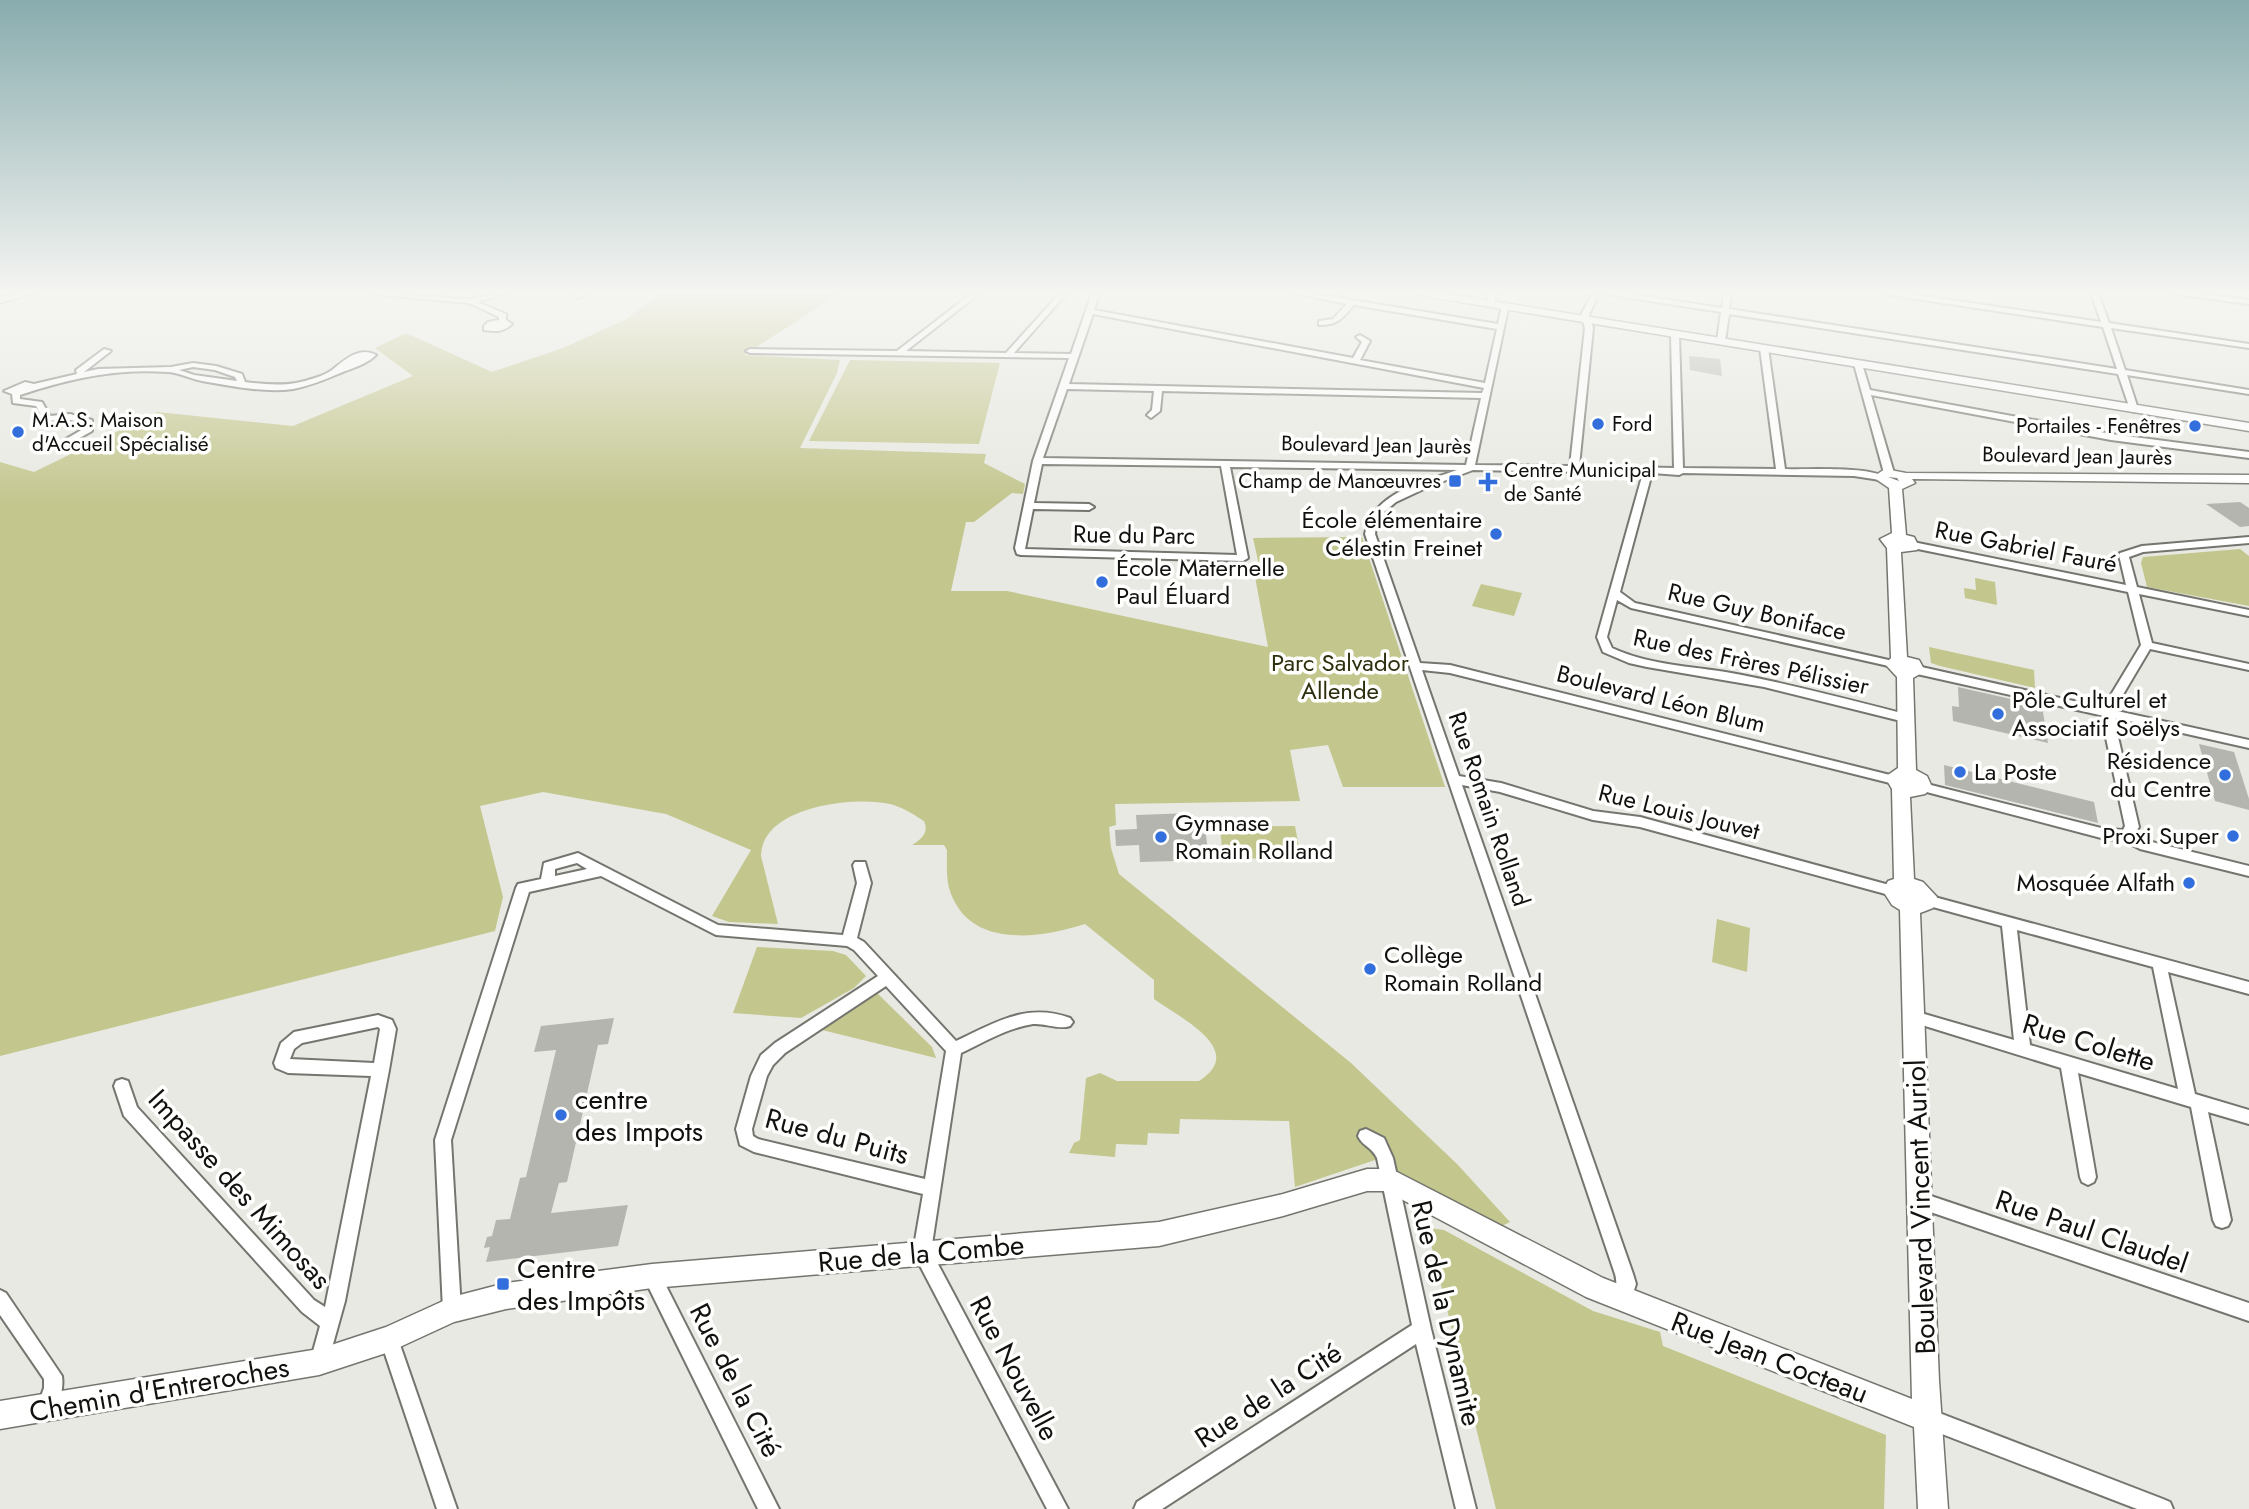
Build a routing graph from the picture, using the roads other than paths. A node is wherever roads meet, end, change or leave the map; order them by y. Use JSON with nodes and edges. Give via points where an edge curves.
{"nodes":[{"id":1,"x":91,"y":363,"type":"edge"},
{"id":2,"x":1072,"y":363,"type":"edge"},
{"id":3,"x":1366,"y":363,"type":"edge"},
{"id":4,"x":1492,"y":363,"type":"edge"},
{"id":5,"x":1584,"y":363,"type":"edge"},
{"id":6,"x":1676,"y":363,"type":"edge"},
{"id":7,"x":1766,"y":363,"type":"edge"},
{"id":8,"x":1858,"y":363,"type":"edge"},
{"id":9,"x":1861,"y":363,"type":"edge"},
{"id":10,"x":2064,"y":363,"type":"edge"},
{"id":11,"x":2117,"y":363,"type":"edge"},
{"id":12,"x":88,"y":366,"type":"junction"},
{"id":13,"x":172,"y":369,"type":"junction"},
{"id":14,"x":336,"y":370,"type":"dead end"},
{"id":15,"x":98,"y":371,"type":"junction"},
{"id":16,"x":2120,"y":372,"type":"junction"},
{"id":17,"x":75,"y":374,"type":"junction"},
{"id":18,"x":241,"y":382,"type":"junction"},
{"id":19,"x":1065,"y":386,"type":"junction"},
{"id":20,"x":0,"y":387,"type":"edge"},
{"id":21,"x":33,"y":387,"type":"joint"},
{"id":22,"x":1158,"y":388,"type":"junction"},
{"id":23,"x":13,"y":391,"type":"junction"},
{"id":24,"x":1486,"y":391,"type":"junction"},
{"id":25,"x":1866,"y":392,"type":"junction"},
{"id":26,"x":2249,"y":392,"type":"edge"},
{"id":27,"x":2134,"y":409,"type":"junction"},
{"id":28,"x":1151,"y":415,"type":"dead end"},
{"id":29,"x":2249,"y":427,"type":"edge"},
{"id":30,"x":69,"y":441,"type":"dead end"},
{"id":31,"x":2249,"y":455,"type":"edge"},
{"id":32,"x":1038,"y":461,"type":"junction"},
{"id":33,"x":1225,"y":464,"type":"junction"},
{"id":34,"x":1469,"y":468,"type":"junction"},
{"id":35,"x":1574,"y":469,"type":"junction"},
{"id":36,"x":1648,"y":471,"type":"junction"},
{"id":37,"x":1679,"y":471,"type":"junction"},
{"id":38,"x":1782,"y":473,"type":"junction"},
{"id":39,"x":1892,"y":478,"type":"junction"},
{"id":40,"x":2249,"y":479,"type":"edge"},
{"id":41,"x":1028,"y":506,"type":"junction"},
{"id":42,"x":1089,"y":507,"type":"dead end"},
{"id":43,"x":2247,"y":542,"type":"edge"},
{"id":44,"x":1902,"y":544,"type":"junction"},
{"id":45,"x":2131,"y":589,"type":"junction"},
{"id":46,"x":1615,"y":594,"type":"junction"},
{"id":47,"x":2249,"y":612,"type":"edge"},
{"id":48,"x":2147,"y":645,"type":"junction"},
{"id":49,"x":1416,"y":666,"type":"junction"},
{"id":50,"x":1905,"y":666,"type":"junction"},
{"id":51,"x":2249,"y":667,"type":"edge"},
{"id":52,"x":2109,"y":713,"type":"junction"},
{"id":53,"x":1905,"y":718,"type":"junction"},
{"id":54,"x":2249,"y":744,"type":"edge"},
{"id":55,"x":1454,"y":780,"type":"junction"},
{"id":56,"x":1908,"y":784,"type":"junction"},
{"id":57,"x":2126,"y":835,"type":"junction"},
{"id":58,"x":860,"y":865,"type":"dead end"},
{"id":59,"x":2249,"y":871,"type":"edge"},
{"id":60,"x":1910,"y":893,"type":"junction"},
{"id":61,"x":2009,"y":922,"type":"junction"},
{"id":62,"x":849,"y":941,"type":"junction"},
{"id":63,"x":2159,"y":963,"type":"junction"},
{"id":64,"x":888,"y":978,"type":"junction"},
{"id":65,"x":2249,"y":988,"type":"edge"},
{"id":66,"x":1914,"y":1017,"type":"junction"},
{"id":67,"x":1065,"y":1022,"type":"dead end"},
{"id":68,"x":954,"y":1049,"type":"junction"},
{"id":69,"x":2022,"y":1049,"type":"junction"},
{"id":70,"x":2068,"y":1062,"type":"junction"},
{"id":71,"x":380,"y":1070,"type":"junction"},
{"id":72,"x":122,"y":1086,"type":"dead end"},
{"id":73,"x":2193,"y":1101,"type":"junction"},
{"id":74,"x":2249,"y":1117,"type":"edge"},
{"id":75,"x":1366,"y":1136,"type":"dead end"},
{"id":76,"x":2088,"y":1177,"type":"dead end"},
{"id":77,"x":1388,"y":1180,"type":"junction"},
{"id":78,"x":933,"y":1189,"type":"junction"},
{"id":79,"x":1919,"y":1200,"type":"junction"},
{"id":80,"x":2222,"y":1220,"type":"dead end"},
{"id":81,"x":922,"y":1252,"type":"junction"},
{"id":82,"x":652,"y":1276,"type":"junction"},
{"id":83,"x":0,"y":1298,"type":"edge"},
{"id":84,"x":1623,"y":1300,"type":"junction"},
{"id":85,"x":452,"y":1310,"type":"junction"},
{"id":86,"x":2249,"y":1312,"type":"edge"},
{"id":87,"x":328,"y":1321,"type":"junction"},
{"id":88,"x":1422,"y":1329,"type":"junction"},
{"id":89,"x":389,"y":1339,"type":"junction"},
{"id":90,"x":319,"y":1362,"type":"junction"},
{"id":91,"x":47,"y":1408,"type":"junction"},
{"id":92,"x":0,"y":1415,"type":"edge"},
{"id":93,"x":1928,"y":1419,"type":"junction"},
{"id":94,"x":447,"y":1509,"type":"edge"},
{"id":95,"x":769,"y":1509,"type":"edge"},
{"id":96,"x":1058,"y":1509,"type":"edge"},
{"id":97,"x":1144,"y":1509,"type":"edge"},
{"id":98,"x":1466,"y":1509,"type":"edge"},
{"id":99,"x":1933,"y":1509,"type":"edge"},
{"id":100,"x":2163,"y":1509,"type":"edge"}],
"edges":[{"from":1,"to":12,"type":"street"},
{"from":2,"to":19,"type":"street"},
{"from":3,"to":24,"type":"street"},
{"from":4,"to":24,"type":"street"},
{"from":5,"to":35,"type":"street"},
{"from":6,"to":37,"type":"street"},
{"from":7,"to":38,"type":"street"},
{"from":8,"to":25,"type":"street"},
{"from":9,"to":27,"type":"street"},
{"from":10,"to":16,"type":"street"},
{"from":11,"to":16,"type":"street"},
{"from":12,"to":15,"type":"street"},
{"from":12,"to":17,"type":"street"},
{"from":13,"to":15,"type":"street"},
{"from":13,"to":18,"type":"street","via":[[184,376]]},
{"from":13,"to":18,"type":"street","via":[[193,365],[216,368],[239,376]]},
{"from":14,"to":18,"type":"street","via":[[293,387]]},
{"from":15,"to":17,"type":"street"},
{"from":16,"to":26,"type":"street"},
{"from":16,"to":27,"type":"street"},
{"from":17,"to":21,"type":"street"},
{"from":19,"to":22,"type":"street"},
{"from":19,"to":32,"type":"street"},
{"from":20,"to":23,"type":"street"},
{"from":21,"to":23,"type":"street"},
{"from":22,"to":24,"type":"street"},
{"from":22,"to":28,"type":"street","via":[[1156,411]]},
{"from":23,"to":30,"type":"street","via":[[16,401],[39,404],[47,419],[70,417],[89,422],[89,429]]},
{"from":24,"to":34,"type":"street"},
{"from":25,"to":31,"type":"street","via":[[2110,438]]},
{"from":25,"to":39,"type":"street"},
{"from":27,"to":29,"type":"street"},
{"from":32,"to":33,"type":"street","name":"Boulevard Jean Jaurès"},
{"from":32,"to":41,"type":"street","name":"Rue du Parc"},
{"from":33,"to":34,"type":"street","name":"Boulevard Jean Jaurès"},
{"from":33,"to":41,"type":"street","name":"Rue du Parc","via":[[1243,558],[1021,552]]},
{"from":34,"to":35,"type":"street","name":"Boulevard Jean Jaurès"},
{"from":34,"to":49,"type":"street","name":"Rue Romain Rolland","via":[[1398,496],[1370,524]]},
{"from":35,"to":36,"type":"street","name":"Boulevard Jean Jaurès"},
{"from":36,"to":37,"type":"street","name":"Boulevard Jean Jaurès"},
{"from":36,"to":46,"type":"street","name":"Rue des Frères Pélissier"},
{"from":37,"to":38,"type":"street","name":"Boulevard Jean Jaurès"},
{"from":38,"to":39,"type":"street","name":"Boulevard Jean Jaurès"},
{"from":39,"to":40,"type":"street","name":"Boulevard Jean Jaurès"},
{"from":39,"to":44,"type":"street","name":"Boulevard Vincent Auriol"},
{"from":41,"to":42,"type":"street"},
{"from":43,"to":45,"type":"street","via":[[2128,553],[2124,560]]},
{"from":44,"to":45,"type":"street","name":"Rue Gabriel Fauré"},
{"from":44,"to":50,"type":"street","name":"Boulevard Vincent Auriol"},
{"from":45,"to":47,"type":"street","name":"Rue Gabriel Fauré"},
{"from":45,"to":48,"type":"street"},
{"from":46,"to":50,"type":"street","name":"Rue Guy Boniface","via":[[1631,606]]},
{"from":46,"to":53,"type":"street","name":"Rue des Frères Pélissier","via":[[1602,641],[1613,653]]},
{"from":48,"to":51,"type":"street"},
{"from":48,"to":52,"type":"street"},
{"from":49,"to":55,"type":"street","name":"Rue Romain Rolland"},
{"from":49,"to":56,"type":"street","name":"Boulevard Léon Blum","via":[[1450,669]]},
{"from":50,"to":52,"type":"street","name":"Rue Guy Boniface"},
{"from":50,"to":53,"type":"street","name":"Boulevard Vincent Auriol"},
{"from":52,"to":54,"type":"street","name":"Rue Guy Boniface"},
{"from":52,"to":57,"type":"street","via":[[2132,827]]},
{"from":53,"to":56,"type":"street","name":"Boulevard Vincent Auriol"},
{"from":55,"to":60,"type":"street","name":"Rue Louis Jouvet","via":[[1492,783],[1621,822],[1640,822]]},
{"from":55,"to":84,"type":"street","name":"Rue Romain Rolland","via":[[1624,1274]]},
{"from":56,"to":57,"type":"street","name":"Boulevard Léon Blum","via":[[2105,834]]},
{"from":56,"to":60,"type":"street","name":"Boulevard Vincent Auriol"},
{"from":57,"to":59,"type":"street","name":"Boulevard Léon Blum","via":[[2140,844]]},
{"from":58,"to":62,"type":"street","via":[[864,883]]},
{"from":60,"to":61,"type":"street","name":"Rue Louis Jouvet"},
{"from":60,"to":66,"type":"street","name":"Boulevard Vincent Auriol"},
{"from":61,"to":63,"type":"street","name":"Rue Louis Jouvet"},
{"from":61,"to":69,"type":"street"},
{"from":62,"to":64,"type":"street"},
{"from":62,"to":85,"type":"street","via":[[716,930],[602,871],[523,888],[443,1140]]},
{"from":63,"to":65,"type":"street","name":"Rue Louis Jouvet"},
{"from":63,"to":73,"type":"street"},
{"from":64,"to":68,"type":"street"},
{"from":64,"to":78,"type":"street","name":"Rue du Puits","via":[[767,1060],[744,1129],[746,1140]]},
{"from":66,"to":69,"type":"street","name":"Rue Colette"},
{"from":66,"to":79,"type":"street","name":"Boulevard Vincent Auriol"},
{"from":67,"to":68,"type":"street","via":[[1028,1017]]},
{"from":68,"to":78,"type":"street"},
{"from":69,"to":70,"type":"street","name":"Rue Colette"},
{"from":70,"to":73,"type":"street","name":"Rue Colette"},
{"from":70,"to":76,"type":"street"},
{"from":71,"to":71,"type":"street","via":[[388,1029],[383,1022],[299,1037],[287,1046],[282,1063]]},
{"from":71,"to":87,"type":"street","via":[[336,1301]]},
{"from":72,"to":87,"type":"street","name":"Impasse des Mimosas","via":[[131,1111],[308,1306]]},
{"from":73,"to":74,"type":"street","name":"Rue Colette"},
{"from":73,"to":80,"type":"street"},
{"from":75,"to":77,"type":"street","name":"Rue de la Dynamite","via":[[1378,1143]]},
{"from":77,"to":81,"type":"street","name":"Rue de la Combe","via":[[1367,1180],[1159,1234]]},
{"from":77,"to":84,"type":"street","name":"Rue Jean Cocteau"},
{"from":77,"to":88,"type":"street","name":"Rue de la Dynamite"},
{"from":78,"to":81,"type":"street"},
{"from":79,"to":86,"type":"street","name":"Rue Paul Claudel"},
{"from":79,"to":93,"type":"street","name":"Boulevard Vincent Auriol"},
{"from":81,"to":82,"type":"street","name":"Rue de la Combe"},
{"from":81,"to":96,"type":"street","name":"Rue Nouvelle"},
{"from":82,"to":85,"type":"street","name":"Rue de la Combe","via":[[506,1296]]},
{"from":82,"to":95,"type":"street","name":"Rue de la Cité"},
{"from":83,"to":91,"type":"street","via":[[53,1376]]},
{"from":84,"to":93,"type":"street","name":"Rue Jean Cocteau"},
{"from":85,"to":89,"type":"street","name":"Rue de la Combe"},
{"from":87,"to":90,"type":"street"},
{"from":88,"to":97,"type":"street","name":"Rue de la Cité"},
{"from":88,"to":98,"type":"street","name":"Rue de la Dynamite"},
{"from":89,"to":90,"type":"street","name":"Rue de la Combe"},
{"from":89,"to":94,"type":"street"},
{"from":90,"to":91,"type":"street","name":"Chemin d'Entreroches"},
{"from":91,"to":92,"type":"street","name":"Chemin d'Entreroches"},
{"from":93,"to":99,"type":"street","name":"Boulevard Vincent Auriol"},
{"from":93,"to":100,"type":"street","name":"Rue Jean Cocteau"}]}
